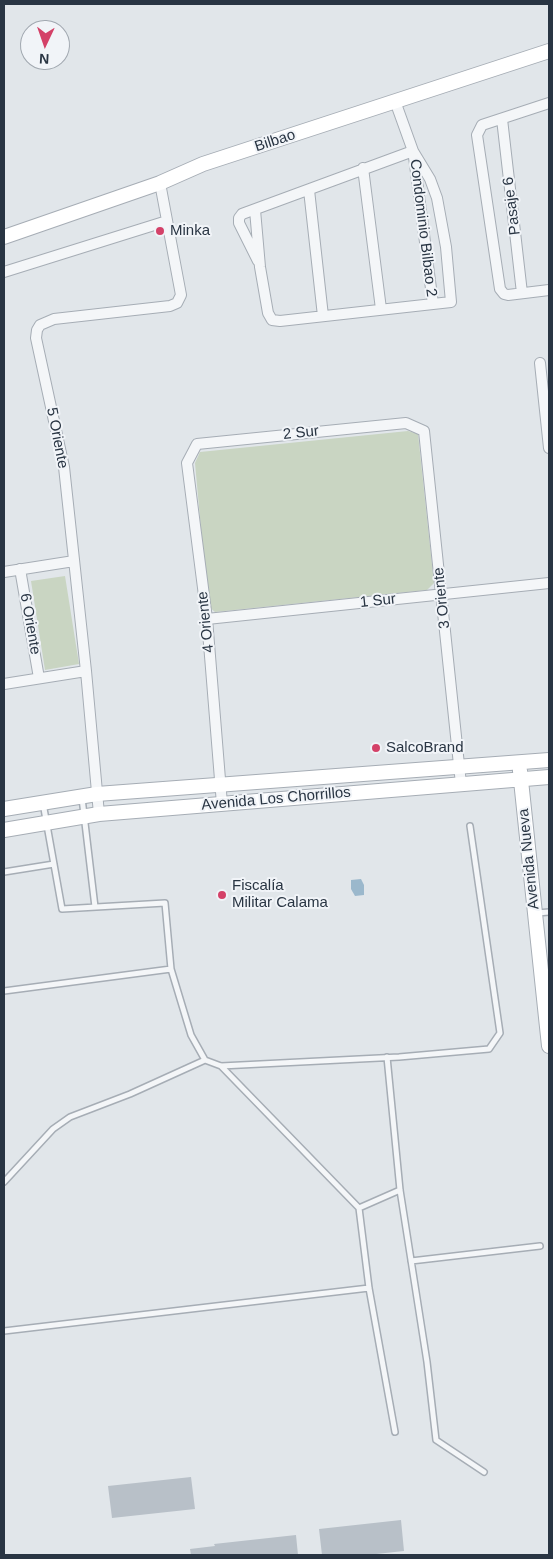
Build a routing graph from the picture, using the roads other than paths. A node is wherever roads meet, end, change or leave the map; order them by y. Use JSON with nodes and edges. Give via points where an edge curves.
{"nodes":[{"id":1,"x":549,"y":51,"type":"edge"},
{"id":2,"x":395,"y":101,"type":"junction"},
{"id":3,"x":549,"y":103,"type":"edge"},
{"id":4,"x":502,"y":119,"type":"junction"},
{"id":5,"x":414,"y":150,"type":"junction"},
{"id":6,"x":363,"y":168,"type":"junction"},
{"id":7,"x":160,"y":182,"type":"junction"},
{"id":8,"x":309,"y":190,"type":"junction"},
{"id":9,"x":255,"y":210,"type":"junction"},
{"id":10,"x":167,"y":221,"type":"junction"},
{"id":11,"x":4,"y":237,"type":"edge"},
{"id":12,"x":260,"y":267,"type":"junction"},
{"id":13,"x":4,"y":272,"type":"edge"},
{"id":14,"x":549,"y":290,"type":"edge"},
{"id":15,"x":522,"y":294,"type":"junction"},
{"id":16,"x":433,"y":304,"type":"junction"},
{"id":17,"x":381,"y":309,"type":"junction"},
{"id":18,"x":323,"y":316,"type":"junction"},
{"id":19,"x":540,"y":363,"type":"dead end"},
{"id":20,"x":545,"y":376,"type":"edge"},
{"id":21,"x":406,"y":423,"type":"joint"},
{"id":22,"x":548,"y":423,"type":"edge"},
{"id":23,"x":197,"y":444,"type":"joint"},
{"id":24,"x":549,"y":448,"type":"edge"},
{"id":25,"x":74,"y":561,"type":"junction"},
{"id":26,"x":20,"y":569,"type":"junction"},
{"id":27,"x":4,"y":572,"type":"edge"},
{"id":28,"x":549,"y":583,"type":"edge"},
{"id":29,"x":441,"y":595,"type":"junction"},
{"id":30,"x":207,"y":619,"type":"junction"},
{"id":31,"x":86,"y":670,"type":"junction"},
{"id":32,"x":39,"y":678,"type":"junction"},
{"id":33,"x":4,"y":684,"type":"edge"},
{"id":34,"x":549,"y":760,"type":"edge"},
{"id":35,"x":519,"y":762,"type":"junction"},
{"id":36,"x":459,"y":767,"type":"junction"},
{"id":37,"x":356,"y":775,"type":"junction"},
{"id":38,"x":549,"y":777,"type":"edge"},
{"id":39,"x":521,"y":779,"type":"junction"},
{"id":40,"x":220,"y":784,"type":"junction"},
{"id":41,"x":460,"y":784,"type":"junction"},
{"id":42,"x":357,"y":793,"type":"junction"},
{"id":43,"x":97,"y":794,"type":"junction"},
{"id":44,"x":82,"y":796,"type":"junction"},
{"id":45,"x":43,"y":802,"type":"junction"},
{"id":46,"x":222,"y":804,"type":"junction"},
{"id":47,"x":4,"y":809,"type":"edge"},
{"id":48,"x":99,"y":814,"type":"junction"},
{"id":49,"x":84,"y":817,"type":"junction"},
{"id":50,"x":47,"y":823,"type":"junction"},
{"id":51,"x":470,"y":826,"type":"dead end"},
{"id":52,"x":4,"y":830,"type":"edge"},
{"id":53,"x":54,"y":864,"type":"junction"},
{"id":54,"x":4,"y":872,"type":"edge"},
{"id":55,"x":95,"y":907,"type":"junction"},
{"id":56,"x":549,"y":912,"type":"edge"},
{"id":57,"x":535,"y":913,"type":"junction"},
{"id":58,"x":171,"y":969,"type":"junction"},
{"id":59,"x":4,"y":991,"type":"edge"},
{"id":60,"x":547,"y":998,"type":"edge"},
{"id":61,"x":549,"y":1046,"type":"edge"},
{"id":62,"x":387,"y":1057,"type":"junction"},
{"id":63,"x":204,"y":1060,"type":"junction"},
{"id":64,"x":221,"y":1066,"type":"junction"},
{"id":65,"x":4,"y":1182,"type":"edge"},
{"id":66,"x":400,"y":1190,"type":"junction"},
{"id":67,"x":359,"y":1208,"type":"junction"},
{"id":68,"x":540,"y":1246,"type":"dead end"},
{"id":69,"x":411,"y":1261,"type":"junction"},
{"id":70,"x":369,"y":1288,"type":"junction"},
{"id":71,"x":4,"y":1331,"type":"edge"},
{"id":72,"x":395,"y":1432,"type":"dead end"},
{"id":73,"x":484,"y":1472,"type":"dead end"}],
"edges":[{"from":1,"to":2,"type":"street","name":"Bilbao"},
{"from":2,"to":5,"type":"street","name":"Condominio Bilbao 2"},
{"from":2,"to":7,"type":"street","name":"Bilbao","via":[[203,164]]},
{"from":3,"to":4,"type":"street"},
{"from":4,"to":15,"type":"street","name":"Pasaje 6"},
{"from":4,"to":15,"type":"street","name":"Pasaje 6","via":[[482,125],[477,136],[499,285],[504,294]]},
{"from":5,"to":6,"type":"street","name":"Condominio Bilbao 2"},
{"from":5,"to":16,"type":"street","name":"Condominio Bilbao 2"},
{"from":5,"to":16,"type":"street","name":"Condominio Bilbao 2","via":[[430,179],[446,247],[451,302]]},
{"from":6,"to":8,"type":"street","name":"Condominio Bilbao 2"},
{"from":6,"to":17,"type":"street"},
{"from":7,"to":10,"type":"street","name":"5 Oriente"},
{"from":7,"to":11,"type":"street","name":"Bilbao"},
{"from":8,"to":9,"type":"street","name":"Condominio Bilbao 2"},
{"from":8,"to":18,"type":"street"},
{"from":9,"to":12,"type":"street","name":"Condominio Bilbao 2"},
{"from":9,"to":12,"type":"street","name":"Condominio Bilbao 2","via":[[242,214],[238,220]]},
{"from":10,"to":13,"type":"street"},
{"from":10,"to":25,"type":"street","name":"5 Oriente","via":[[181,296],[177,303],[54,319],[40,325],[37,330],[36,338],[64,467]]},
{"from":12,"to":18,"type":"street","name":"Condominio Bilbao 2","via":[[272,320]]},
{"from":14,"to":15,"type":"street"},
{"from":16,"to":17,"type":"street","name":"Condominio Bilbao 2"},
{"from":17,"to":18,"type":"street","name":"Condominio Bilbao 2"},
{"from":19,"to":20,"type":"street"},
{"from":20,"to":22,"type":"street"},
{"from":21,"to":23,"type":"street","name":"2 Sur"},
{"from":21,"to":29,"type":"street","name":"3 Oriente","via":[[424,431]]},
{"from":22,"to":24,"type":"street"},
{"from":23,"to":30,"type":"street","name":"4 Oriente","via":[[187,463]]},
{"from":25,"to":26,"type":"street"},
{"from":25,"to":31,"type":"street","name":"5 Oriente"},
{"from":26,"to":27,"type":"street"},
{"from":26,"to":32,"type":"street","name":"6 Oriente"},
{"from":28,"to":29,"type":"street","name":"1 Sur"},
{"from":29,"to":30,"type":"street","name":"1 Sur"},
{"from":29,"to":36,"type":"street","name":"3 Oriente"},
{"from":30,"to":40,"type":"street","name":"4 Oriente"},
{"from":31,"to":32,"type":"street"},
{"from":31,"to":43,"type":"street","name":"5 Oriente"},
{"from":32,"to":33,"type":"street"},
{"from":34,"to":35,"type":"street","name":"Avenida Los Chorrillos"},
{"from":35,"to":36,"type":"street","name":"Avenida Los Chorrillos"},
{"from":35,"to":39,"type":"street","name":"Avenida Nueva"},
{"from":36,"to":37,"type":"street","name":"Avenida Los Chorrillos"},
{"from":36,"to":41,"type":"street","name":"3 Oriente"},
{"from":37,"to":40,"type":"street","name":"Avenida Los Chorrillos"},
{"from":37,"to":42,"type":"street"},
{"from":38,"to":39,"type":"street","name":"Avenida Los Chorrillos"},
{"from":39,"to":41,"type":"street","name":"Avenida Los Chorrillos"},
{"from":39,"to":57,"type":"street","name":"Avenida Nueva"},
{"from":40,"to":43,"type":"street","name":"Avenida Los Chorrillos"},
{"from":40,"to":46,"type":"street","name":"4 Oriente"},
{"from":41,"to":42,"type":"street","name":"Avenida Los Chorrillos"},
{"from":42,"to":46,"type":"street","name":"Avenida Los Chorrillos"},
{"from":43,"to":44,"type":"street","name":"Avenida Los Chorrillos"},
{"from":43,"to":48,"type":"street","name":"5 Oriente"},
{"from":44,"to":45,"type":"street","name":"Avenida Los Chorrillos"},
{"from":44,"to":49,"type":"lane"},
{"from":45,"to":47,"type":"street","name":"Avenida Los Chorrillos"},
{"from":45,"to":50,"type":"lane"},
{"from":46,"to":48,"type":"street","name":"Avenida Los Chorrillos"},
{"from":48,"to":49,"type":"street","name":"Avenida Los Chorrillos"},
{"from":49,"to":50,"type":"street","name":"Avenida Los Chorrillos"},
{"from":49,"to":55,"type":"lane"},
{"from":50,"to":52,"type":"street","name":"Avenida Los Chorrillos"},
{"from":50,"to":53,"type":"lane"},
{"from":51,"to":62,"type":"lane","via":[[500,1033],[489,1049]]},
{"from":53,"to":54,"type":"lane"},
{"from":53,"to":55,"type":"lane","via":[[62,909]]},
{"from":55,"to":58,"type":"lane","via":[[165,903]]},
{"from":56,"to":57,"type":"lane"},
{"from":57,"to":60,"type":"street","name":"Avenida Nueva"},
{"from":58,"to":59,"type":"lane"},
{"from":58,"to":63,"type":"lane","via":[[191,1035]]},
{"from":60,"to":61,"type":"street","name":"Avenida Nueva"},
{"from":62,"to":64,"type":"lane"},
{"from":62,"to":66,"type":"lane"},
{"from":63,"to":64,"type":"lane"},
{"from":63,"to":65,"type":"lane","via":[[70,1117],[53,1129]]},
{"from":64,"to":67,"type":"lane"},
{"from":66,"to":67,"type":"lane"},
{"from":66,"to":69,"type":"lane"},
{"from":67,"to":70,"type":"lane"},
{"from":68,"to":69,"type":"lane"},
{"from":69,"to":73,"type":"lane","via":[[436,1440]]},
{"from":70,"to":71,"type":"lane"},
{"from":70,"to":72,"type":"lane"}]}
